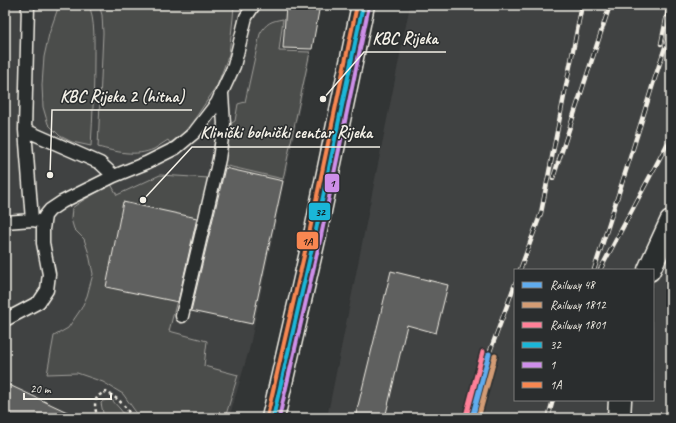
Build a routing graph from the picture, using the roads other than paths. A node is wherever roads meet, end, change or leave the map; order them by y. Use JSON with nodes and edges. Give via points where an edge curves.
{"nodes":[{"id":1,"x":28,"y":5,"type":"edge"},
{"id":2,"x":254,"y":5,"type":"edge"},
{"id":3,"x":363,"y":5,"type":"edge"},
{"id":4,"x":222,"y":92,"type":"junction"},
{"id":5,"x":25,"y":130,"type":"junction"},
{"id":6,"x":114,"y":176,"type":"junction"},
{"id":7,"x":38,"y":221,"type":"junction"},
{"id":8,"x":5,"y":222,"type":"edge"},
{"id":9,"x":671,"y":222,"type":"edge"},
{"id":10,"x":649,"y":269,"type":"edge"},
{"id":11,"x":182,"y":316,"type":"dead end"},
{"id":12,"x":5,"y":320,"type":"edge"},
{"id":13,"x":620,"y":401,"type":"edge"},
{"id":14,"x":273,"y":418,"type":"edge"},
{"id":15,"x":620,"y":418,"type":"edge"}],
"edges":[{"from":1,"to":5,"type":"lane"},
{"from":2,"to":4,"type":"lane","via":[[246,17],[234,66]]},
{"from":3,"to":14,"type":"main road","via":[[315,235]]},
{"from":4,"to":6,"type":"lane","via":[[217,103],[194,133],[176,148]]},
{"from":4,"to":11,"type":"lane","via":[[224,124],[218,159]]},
{"from":5,"to":6,"type":"lane","via":[[100,163]]},
{"from":5,"to":7,"type":"lane"},
{"from":6,"to":7,"type":"lane","via":[[62,202]]},
{"from":7,"to":8,"type":"lane"},
{"from":7,"to":12,"type":"lane","via":[[43,229],[49,274],[47,290],[39,302]]},
{"from":9,"to":10,"type":"main road"},
{"from":13,"to":15,"type":"main road"}]}
